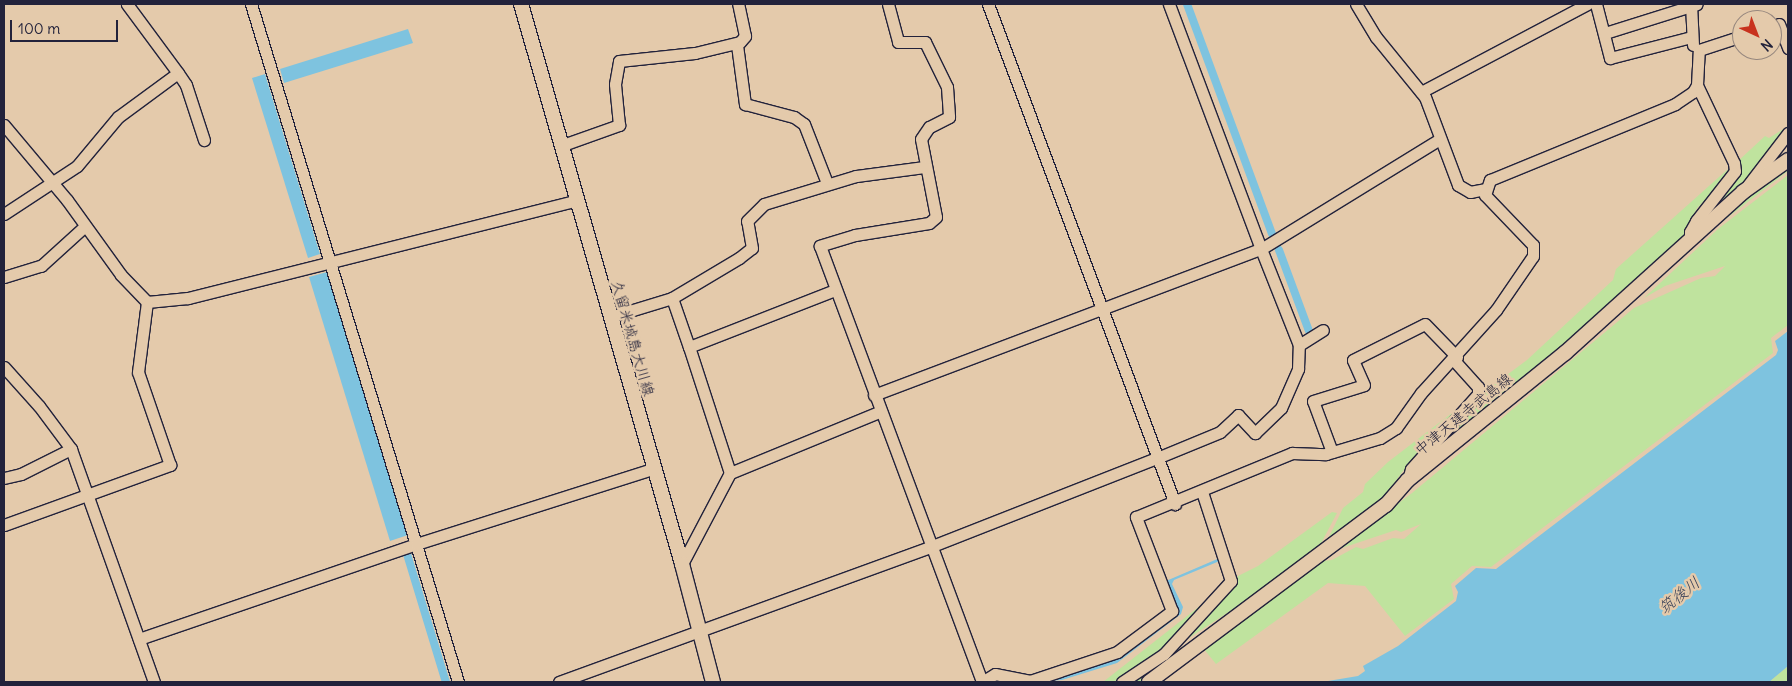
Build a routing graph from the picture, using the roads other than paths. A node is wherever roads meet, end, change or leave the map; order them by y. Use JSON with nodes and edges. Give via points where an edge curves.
{"nodes":[{"id":1,"x":251,"y":4,"type":"edge"},
{"id":2,"x":521,"y":4,"type":"edge"},
{"id":3,"x":738,"y":4,"type":"edge"},
{"id":4,"x":888,"y":4,"type":"edge"},
{"id":5,"x":988,"y":4,"type":"edge"},
{"id":6,"x":1169,"y":4,"type":"edge"},
{"id":7,"x":1356,"y":4,"type":"edge"},
{"id":8,"x":1587,"y":4,"type":"edge"},
{"id":9,"x":1596,"y":4,"type":"edge"},
{"id":10,"x":1693,"y":4,"type":"edge"},
{"id":11,"x":133,"y":6,"type":"edge"},
{"id":12,"x":1782,"y":30,"type":"edge"},
{"id":13,"x":1605,"y":33,"type":"junction"},
{"id":14,"x":1691,"y":38,"type":"junction"},
{"id":15,"x":1732,"y":39,"type":"edge"},
{"id":16,"x":737,"y":45,"type":"junction"},
{"id":17,"x":1788,"y":48,"type":"edge"},
{"id":18,"x":1697,"y":56,"type":"junction"},
{"id":19,"x":178,"y":73,"type":"junction"},
{"id":20,"x":1697,"y":84,"type":"junction"},
{"id":21,"x":1421,"y":92,"type":"junction"},
{"id":22,"x":4,"y":125,"type":"edge"},
{"id":23,"x":1788,"y":133,"type":"edge"},
{"id":24,"x":1440,"y":139,"type":"junction"},
{"id":25,"x":204,"y":140,"type":"dead end"},
{"id":26,"x":560,"y":146,"type":"junction"},
{"id":27,"x":1788,"y":160,"type":"edge"},
{"id":28,"x":924,"y":167,"type":"junction"},
{"id":29,"x":827,"y":183,"type":"junction"},
{"id":30,"x":53,"y":184,"type":"junction"},
{"id":31,"x":1485,"y":189,"type":"junction"},
{"id":32,"x":1743,"y":192,"type":"junction"},
{"id":33,"x":577,"y":200,"type":"junction"},
{"id":34,"x":4,"y":214,"type":"edge"},
{"id":35,"x":84,"y":227,"type":"junction"},
{"id":36,"x":1690,"y":240,"type":"junction"},
{"id":37,"x":1261,"y":249,"type":"junction"},
{"id":38,"x":330,"y":263,"type":"junction"},
{"id":39,"x":4,"y":277,"type":"edge"},
{"id":40,"x":835,"y":290,"type":"junction"},
{"id":41,"x":672,"y":298,"type":"junction"},
{"id":42,"x":147,"y":302,"type":"junction"},
{"id":43,"x":1103,"y":311,"type":"junction"},
{"id":44,"x":610,"y":317,"type":"junction"},
{"id":45,"x":1323,"y":330,"type":"dead end"},
{"id":46,"x":1299,"y":344,"type":"junction"},
{"id":47,"x":689,"y":347,"type":"junction"},
{"id":48,"x":1456,"y":359,"type":"junction"},
{"id":49,"x":4,"y":367,"type":"edge"},
{"id":50,"x":874,"y":395,"type":"junction"},
{"id":51,"x":881,"y":411,"type":"junction"},
{"id":52,"x":71,"y":449,"type":"junction"},
{"id":53,"x":1332,"y":452,"type":"junction"},
{"id":54,"x":1157,"y":458,"type":"junction"},
{"id":55,"x":653,"y":469,"type":"junction"},
{"id":56,"x":730,"y":473,"type":"junction"},
{"id":57,"x":4,"y":478,"type":"edge"},
{"id":58,"x":1408,"y":480,"type":"junction"},
{"id":59,"x":1202,"y":492,"type":"junction"},
{"id":60,"x":89,"y":495,"type":"junction"},
{"id":61,"x":1175,"y":504,"type":"junction"},
{"id":62,"x":4,"y":525,"type":"edge"},
{"id":63,"x":416,"y":544,"type":"junction"},
{"id":64,"x":932,"y":546,"type":"junction"},
{"id":65,"x":682,"y":564,"type":"junction"},
{"id":66,"x":699,"y":633,"type":"junction"},
{"id":67,"x":139,"y":639,"type":"junction"},
{"id":68,"x":154,"y":682,"type":"edge"},
{"id":69,"x":458,"y":682,"type":"edge"},
{"id":70,"x":560,"y":682,"type":"edge"},
{"id":71,"x":713,"y":682,"type":"edge"},
{"id":72,"x":982,"y":682,"type":"edge"},
{"id":73,"x":1122,"y":682,"type":"edge"},
{"id":74,"x":1149,"y":682,"type":"edge"}],
"edges":[{"from":1,"to":38,"type":"street"},
{"from":2,"to":26,"type":"main road","name":"久留米城島大川線"},
{"from":3,"to":16,"type":"street","via":[[745,36]]},
{"from":4,"to":28,"type":"street","via":[[898,42],[924,42],[947,87],[949,117],[929,127],[921,139]]},
{"from":5,"to":43,"type":"street"},
{"from":6,"to":37,"type":"street"},
{"from":7,"to":21,"type":"street","via":[[1376,37]]},
{"from":8,"to":21,"type":"street"},
{"from":9,"to":13,"type":"street"},
{"from":10,"to":13,"type":"street"},
{"from":10,"to":14,"type":"street"},
{"from":11,"to":19,"type":"street"},
{"from":12,"to":17,"type":"street"},
{"from":13,"to":14,"type":"street","via":[[1610,58]]},
{"from":14,"to":18,"type":"street"},
{"from":15,"to":18,"type":"street","via":[[1699,50]]},
{"from":16,"to":26,"type":"street","via":[[619,61],[615,84],[619,125]]},
{"from":16,"to":29,"type":"street","via":[[745,104],[794,117],[804,124]]},
{"from":18,"to":20,"type":"street"},
{"from":19,"to":25,"type":"street","via":[[186,85]]},
{"from":19,"to":30,"type":"street","via":[[118,117],[77,166]]},
{"from":20,"to":31,"type":"street","via":[[1693,92],[1676,104],[1507,170],[1490,180]]},
{"from":20,"to":36,"type":"street","via":[[1734,163],[1734,171],[1696,221]]},
{"from":21,"to":24,"type":"street"},
{"from":22,"to":30,"type":"street"},
{"from":23,"to":32,"type":"street"},
{"from":24,"to":31,"type":"street","via":[[1461,189],[1470,192]]},
{"from":24,"to":37,"type":"street"},
{"from":26,"to":33,"type":"main road","name":"久留米城島大川線"},
{"from":27,"to":32,"type":"main road","name":"中津天建寺武島線"},
{"from":28,"to":29,"type":"street"},
{"from":28,"to":40,"type":"street","via":[[936,217],[929,224],[855,234],[820,246]]},
{"from":29,"to":41,"type":"street","via":[[764,204],[746,221],[752,248]]},
{"from":30,"to":34,"type":"street"},
{"from":30,"to":35,"type":"street"},
{"from":31,"to":48,"type":"street","via":[[1490,203],[1528,239],[1534,250],[1496,310]]},
{"from":32,"to":36,"type":"main road","name":"中津天建寺武島線"},
{"from":33,"to":38,"type":"street"},
{"from":33,"to":44,"type":"main road","name":"久留米城島大川線"},
{"from":35,"to":39,"type":"street","via":[[40,266]]},
{"from":35,"to":42,"type":"street"},
{"from":36,"to":58,"type":"main road","name":"中津天建寺武島線","via":[[1565,353]]},
{"from":37,"to":43,"type":"street"},
{"from":37,"to":46,"type":"street"},
{"from":38,"to":42,"type":"street","via":[[188,298]]},
{"from":38,"to":63,"type":"street"},
{"from":40,"to":47,"type":"street"},
{"from":40,"to":50,"type":"street"},
{"from":41,"to":44,"type":"street"},
{"from":41,"to":47,"type":"street"},
{"from":42,"to":60,"type":"street","via":[[138,372],[170,466]]},
{"from":43,"to":50,"type":"street"},
{"from":43,"to":54,"type":"street"},
{"from":44,"to":55,"type":"main road","name":"久留米城島大川線"},
{"from":45,"to":46,"type":"street"},
{"from":46,"to":54,"type":"street","via":[[1298,369],[1281,408],[1255,433],[1238,415],[1220,432]]},
{"from":47,"to":56,"type":"street"},
{"from":48,"to":53,"type":"street","via":[[1421,393],[1390,433]]},
{"from":48,"to":53,"type":"street","via":[[1425,324],[1353,360],[1364,385],[1313,401]]},
{"from":48,"to":58,"type":"street","via":[[1478,387],[1478,394],[1407,474]]},
{"from":49,"to":52,"type":"street","via":[[40,406]]},
{"from":50,"to":51,"type":"street"},
{"from":51,"to":56,"type":"street"},
{"from":51,"to":64,"type":"street"},
{"from":52,"to":57,"type":"street","via":[[21,474]]},
{"from":52,"to":60,"type":"street"},
{"from":53,"to":59,"type":"street","via":[[1292,453]]},
{"from":54,"to":61,"type":"street"},
{"from":54,"to":64,"type":"street"},
{"from":55,"to":63,"type":"street"},
{"from":55,"to":65,"type":"main road","name":"久留米城島大川線"},
{"from":56,"to":65,"type":"street"},
{"from":58,"to":74,"type":"main road","name":"中津天建寺武島線","via":[[1378,511]]},
{"from":59,"to":61,"type":"street"},
{"from":59,"to":73,"type":"street","via":[[1231,581],[1164,654]]},
{"from":60,"to":62,"type":"street"},
{"from":60,"to":67,"type":"street"},
{"from":61,"to":72,"type":"street","via":[[1136,517],[1172,611],[1117,652],[1030,681],[995,674]]},
{"from":63,"to":67,"type":"street"},
{"from":63,"to":69,"type":"street"},
{"from":64,"to":66,"type":"street"},
{"from":64,"to":72,"type":"street"},
{"from":65,"to":66,"type":"main road","name":"久留米城島大川線"},
{"from":66,"to":70,"type":"street"},
{"from":66,"to":71,"type":"main road","name":"久留米城島大川線"},
{"from":67,"to":68,"type":"street"}]}
